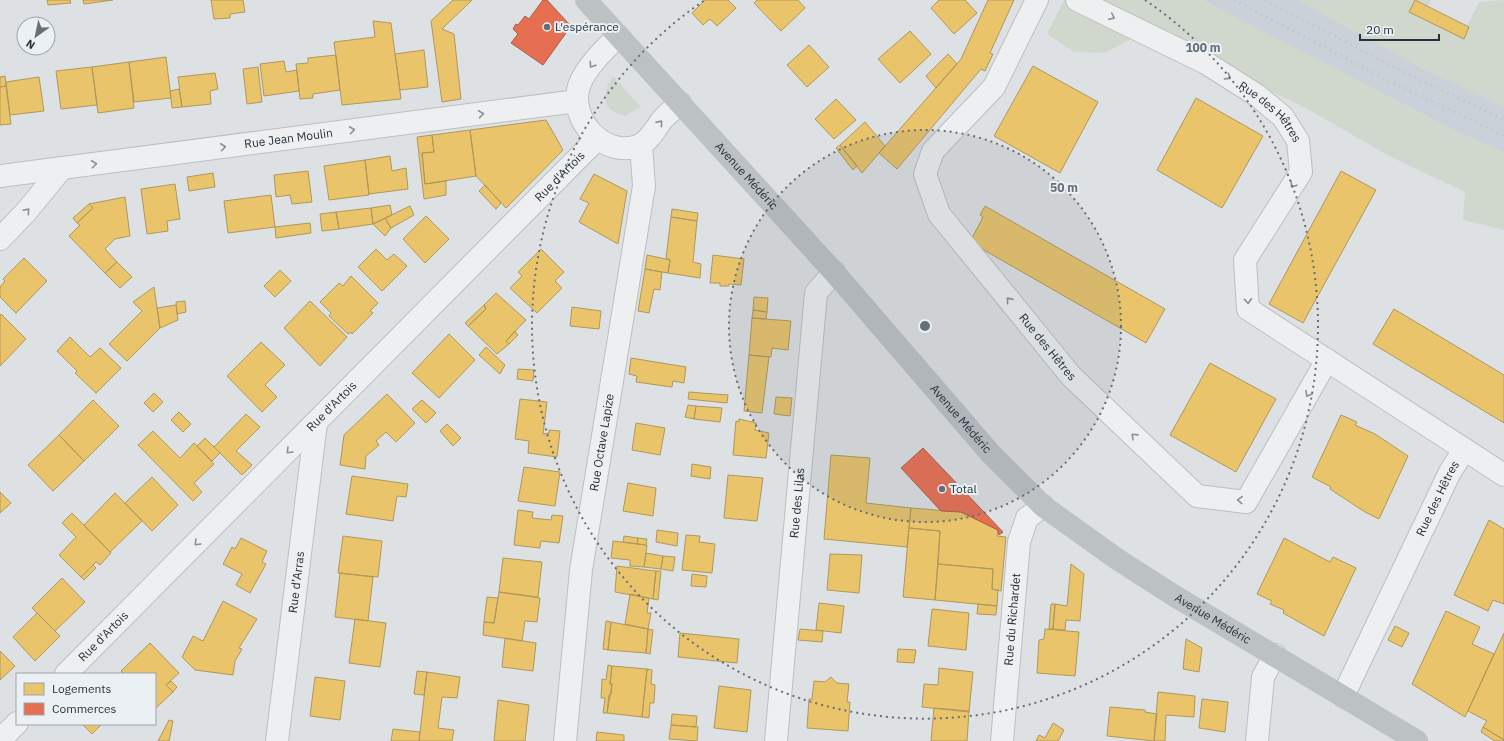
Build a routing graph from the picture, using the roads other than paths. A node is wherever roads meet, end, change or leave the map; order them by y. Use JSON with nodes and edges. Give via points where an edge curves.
{"nodes":[{"id":1,"x":586,"y":0,"type":"edge"},
{"id":2,"x":1037,"y":0,"type":"edge"},
{"id":3,"x":1077,"y":0,"type":"edge"},
{"id":4,"x":618,"y":36,"type":"junction"},
{"id":5,"x":577,"y":101,"type":"junction"},
{"id":6,"x":680,"y":104,"type":"junction"},
{"id":7,"x":597,"y":139,"type":"junction"},
{"id":8,"x":641,"y":144,"type":"junction"},
{"id":9,"x":62,"y":168,"type":"junction"},
{"id":10,"x":0,"y":176,"type":"edge"},
{"id":11,"x":0,"y":239,"type":"edge"},
{"id":12,"x":834,"y":272,"type":"junction"},
{"id":13,"x":1327,"y":360,"type":"junction"},
{"id":14,"x":316,"y":423,"type":"junction"},
{"id":15,"x":1464,"y":450,"type":"junction"},
{"id":16,"x":1504,"y":475,"type":"edge"},
{"id":17,"x":1042,"y":506,"type":"junction"},
{"id":18,"x":1275,"y":655,"type":"junction"},
{"id":19,"x":67,"y":673,"type":"edge"},
{"id":20,"x":1343,"y":696,"type":"junction"},
{"id":21,"x":16,"y":724,"type":"edge"},
{"id":22,"x":0,"y":740,"type":"edge"},
{"id":23,"x":277,"y":741,"type":"edge"},
{"id":24,"x":565,"y":741,"type":"edge"},
{"id":25,"x":776,"y":741,"type":"edge"},
{"id":26,"x":1002,"y":741,"type":"edge"},
{"id":27,"x":1257,"y":741,"type":"edge"},
{"id":28,"x":1417,"y":741,"type":"edge"}],
"edges":[{"from":1,"to":4,"type":"main road","name":"Avenue Médéric"},
{"from":13,"to":2,"type":"street","name":"Rue des Hêtres","one_way":true,"via":[[1246,502],[1197,496],[1071,376],[939,214],[925,174],[933,151],[994,86]]},
{"from":3,"to":13,"type":"street","name":"Rue des Hêtres","one_way":true,"via":[[1206,63],[1258,96],[1284,117],[1298,141],[1302,172],[1245,260],[1248,309]]},
{"from":4,"to":5,"type":"street","one_way":true,"via":[[591,66],[579,86]]},
{"from":4,"to":6,"type":"main road","name":"Avenue Médéric"},
{"from":5,"to":7,"type":"street","via":[[582,119]]},
{"from":9,"to":5,"type":"street","name":"Rue Jean Moulin","one_way":true},
{"from":8,"to":6,"type":"street","one_way":true},
{"from":6,"to":12,"type":"main road","name":"Avenue Médéric"},
{"from":7,"to":8,"type":"street","via":[[609,146],[625,150]]},
{"from":7,"to":14,"type":"street","name":"Rue d'Artois"},
{"from":8,"to":24,"type":"street","name":"Rue Octave Lapize","via":[[644,186],[581,570]]},
{"from":9,"to":10,"type":"street","name":"Rue Jean Moulin"},
{"from":11,"to":9,"type":"street","one_way":true},
{"from":12,"to":17,"type":"main road","name":"Avenue Médéric","via":[[991,454]]},
{"from":12,"to":25,"type":"street","name":"Rue des Lilas","via":[[816,293]]},
{"from":13,"to":15,"type":"street","name":"Rue des Hêtres"},
{"from":14,"to":19,"type":"street","name":"Rue d'Artois","one_way":true},
{"from":14,"to":23,"type":"street","name":"Rue d’Arras"},
{"from":15,"to":16,"type":"street"},
{"from":15,"to":20,"type":"street","name":"Rue des Hêtres","via":[[1450,472]]},
{"from":17,"to":18,"type":"main road","name":"Avenue Médéric","via":[[1117,560]]},
{"from":17,"to":26,"type":"street","name":"Rue du Richardet","via":[[1027,518],[1019,542]]},
{"from":18,"to":20,"type":"main road","name":"Avenue Médéric"},
{"from":18,"to":27,"type":"street","via":[[1263,677]]},
{"from":20,"to":28,"type":"main road","name":"Avenue Médéric"},
{"from":21,"to":22,"type":"street"}]}
